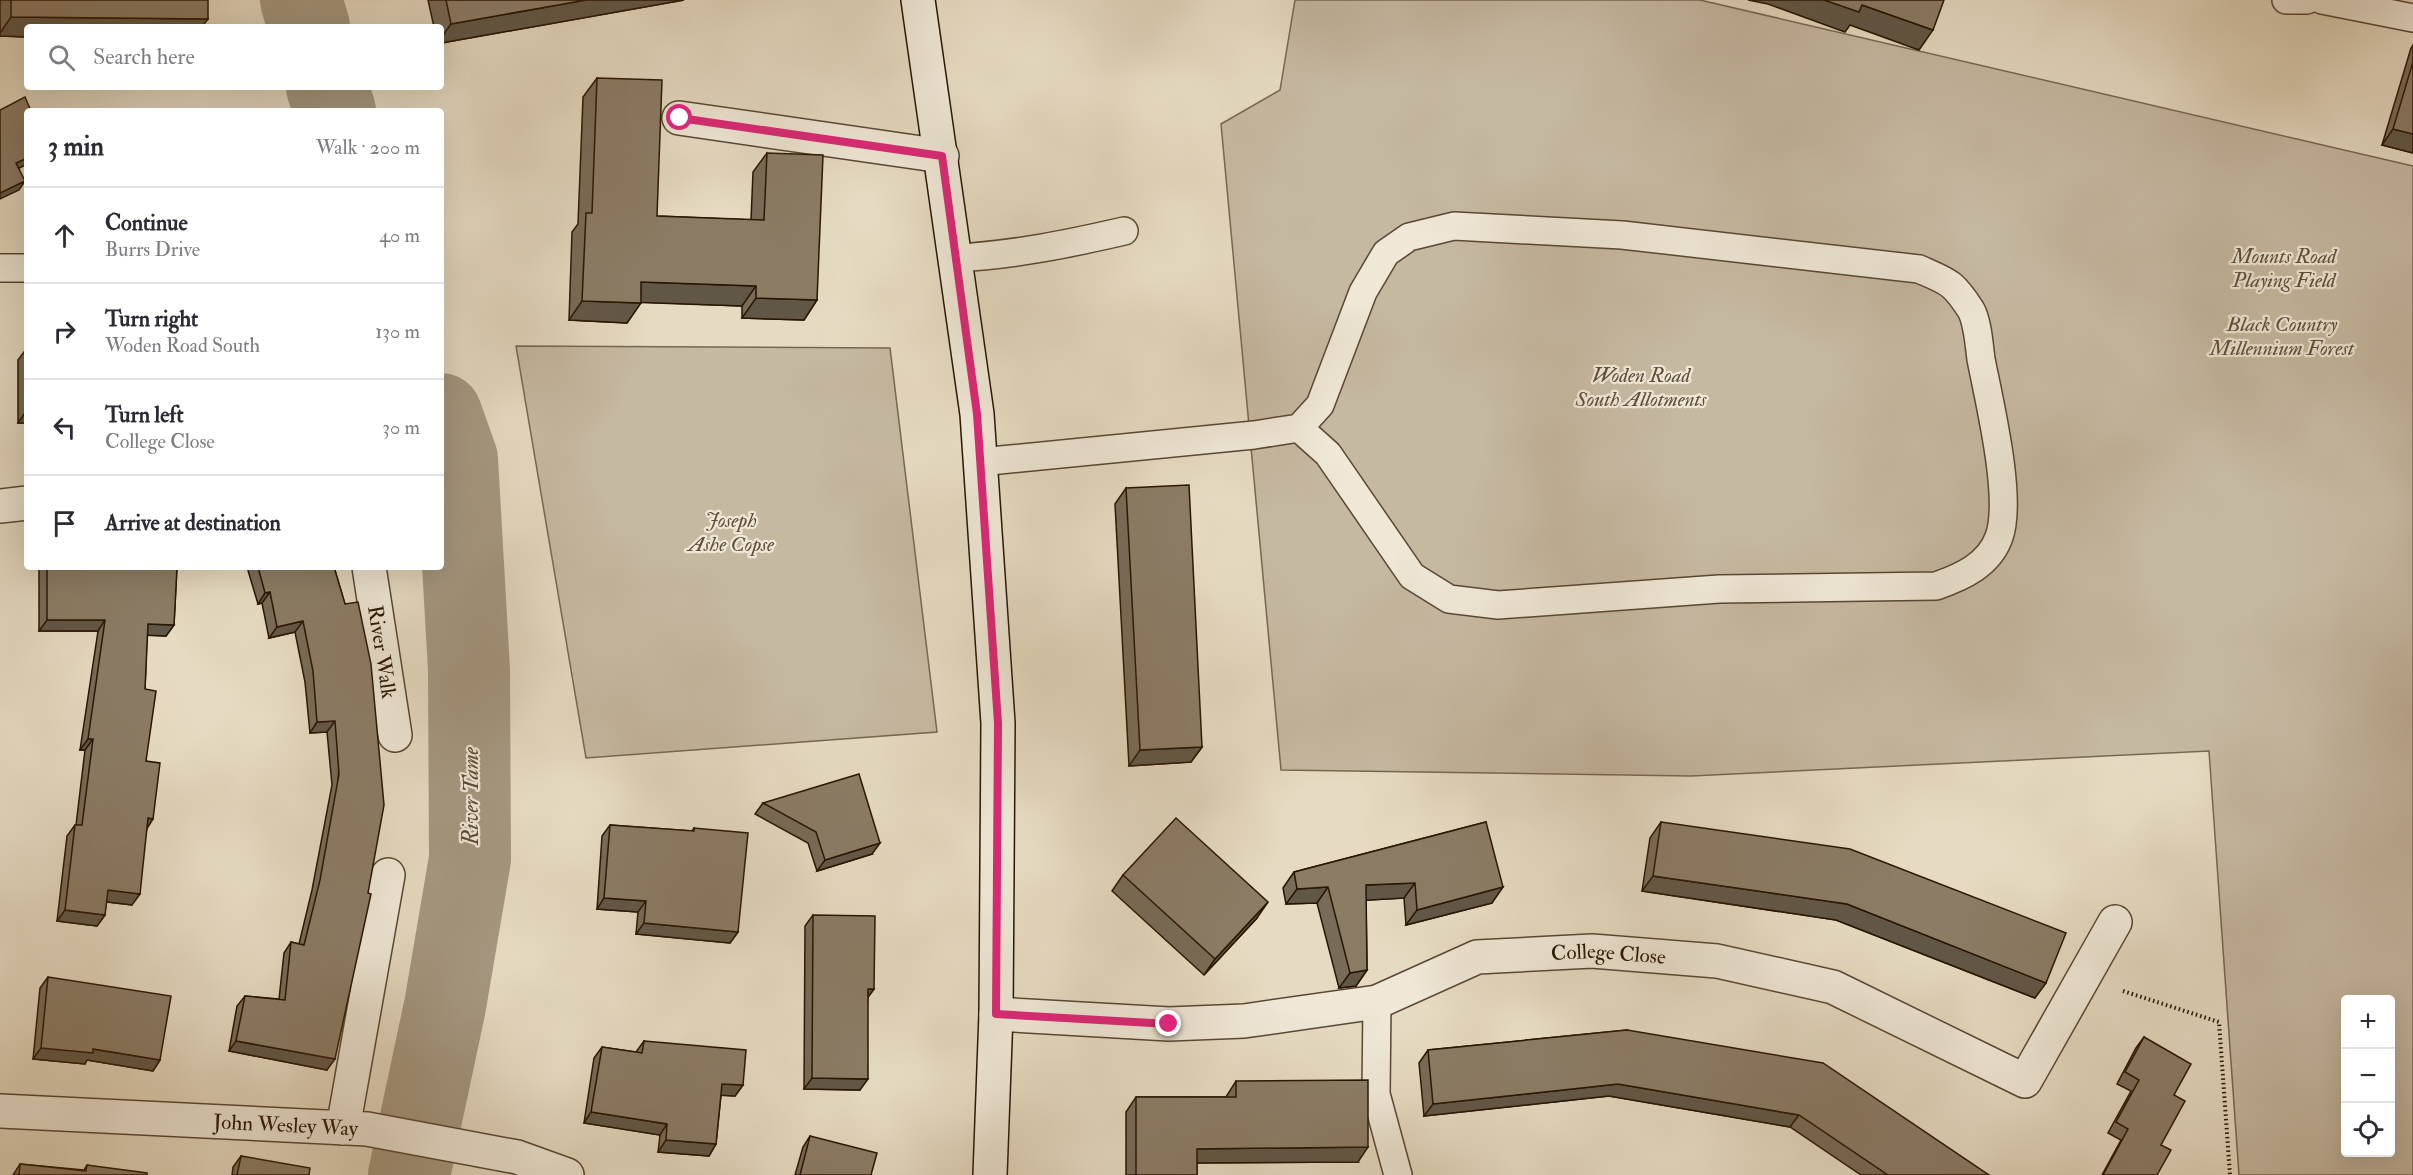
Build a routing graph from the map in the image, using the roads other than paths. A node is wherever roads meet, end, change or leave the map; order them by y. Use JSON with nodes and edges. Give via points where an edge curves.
{"nodes":[{"id":1,"x":918,"y":0,"type":"edge"},
{"id":2,"x":2286,"y":0,"type":"edge"},
{"id":3,"x":2307,"y":0,"type":"edge"},
{"id":4,"x":2322,"y":0,"type":"edge"},
{"id":5,"x":2413,"y":18,"type":"edge"},
{"id":6,"x":680,"y":118,"type":"dead end"},
{"id":7,"x":942,"y":156,"type":"junction"},
{"id":8,"x":1124,"y":231,"type":"dead end"},
{"id":9,"x":956,"y":258,"type":"junction"},
{"id":10,"x":0,"y":268,"type":"edge"},
{"id":11,"x":24,"y":268,"type":"edge"},
{"id":12,"x":1299,"y":428,"type":"junction"},
{"id":13,"x":980,"y":462,"type":"junction"},
{"id":14,"x":24,"y":503,"type":"edge"},
{"id":15,"x":0,"y":506,"type":"edge"},
{"id":16,"x":369,"y":570,"type":"edge"},
{"id":17,"x":395,"y":735,"type":"dead end"},
{"id":18,"x":388,"y":875,"type":"dead end"},
{"id":19,"x":2115,"y":922,"type":"dead end"},
{"id":20,"x":1377,"y":1002,"type":"junction"},
{"id":21,"x":996,"y":1014,"type":"junction"},
{"id":22,"x":0,"y":1111,"type":"edge"},
{"id":23,"x":355,"y":1129,"type":"junction"},
{"id":24,"x":567,"y":1175,"type":"edge"},
{"id":25,"x":990,"y":1175,"type":"edge"},
{"id":26,"x":1398,"y":1175,"type":"edge"}],
"edges":[{"from":1,"to":7,"type":"street"},
{"from":2,"to":3,"type":"lane"},
{"from":4,"to":5,"type":"lane"},
{"from":6,"to":7,"type":"street"},
{"from":7,"to":9,"type":"street"},
{"from":8,"to":9,"type":"lane","via":[[1051,247]]},
{"from":9,"to":13,"type":"street"},
{"from":10,"to":11,"type":"lane"},
{"from":12,"to":12,"type":"lane","via":[[1320,405],[1363,292],[1386,253],[1409,237],[1454,226],[1622,235],[1919,269],[1953,284],[1973,313],[1996,439],[2003,501],[1999,537],[1985,559],[1966,575],[1936,586],[1719,589],[1498,605],[1449,599],[1412,576],[1328,454]]},
{"from":12,"to":13,"type":"lane"},
{"from":13,"to":21,"type":"street","via":[[998,723]]},
{"from":14,"to":15,"type":"street"},
{"from":16,"to":17,"type":"street","name":"River Walk"},
{"from":18,"to":23,"type":"street"},
{"from":19,"to":20,"type":"street","name":"College Close","via":[[2025,1081],[1833,987],[1716,961],[1592,951],[1477,957]]},
{"from":20,"to":21,"type":"street","name":"College Close","via":[[1244,1021],[1169,1024]]},
{"from":20,"to":26,"type":"lane","via":[[1376,1094]]},
{"from":21,"to":25,"type":"street"},
{"from":22,"to":23,"type":"street","name":"John Wesley Way"},
{"from":23,"to":24,"type":"street","name":"John Wesley Way","via":[[517,1157]]}]}
